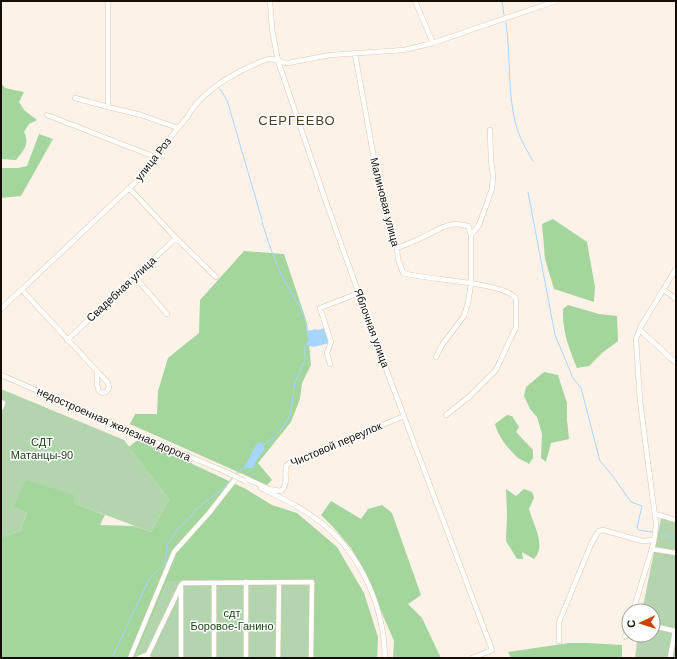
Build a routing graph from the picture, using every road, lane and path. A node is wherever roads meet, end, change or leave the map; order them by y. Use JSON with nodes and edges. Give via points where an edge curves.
{"nodes":[{"id":1,"x":108,"y":1,"type":"edge"},
{"id":2,"x":270,"y":1,"type":"edge"},
{"id":3,"x":415,"y":1,"type":"edge"},
{"id":4,"x":556,"y":1,"type":"edge"},
{"id":5,"x":433,"y":43,"type":"junction"},
{"id":6,"x":355,"y":54,"type":"junction"},
{"id":7,"x":278,"y":61,"type":"junction"},
{"id":8,"x":75,"y":98,"type":"dead end"},
{"id":9,"x":108,"y":107,"type":"junction"},
{"id":10,"x":47,"y":115,"type":"dead end"},
{"id":11,"x":178,"y":128,"type":"junction"},
{"id":12,"x":490,"y":130,"type":"dead end"},
{"id":13,"x":155,"y":157,"type":"junction"},
{"id":14,"x":129,"y":188,"type":"junction"},
{"id":15,"x":471,"y":235,"type":"junction"},
{"id":16,"x":176,"y":238,"type":"junction"},
{"id":17,"x":397,"y":248,"type":"junction"},
{"id":18,"x":676,"y":269,"type":"edge"},
{"id":19,"x":135,"y":277,"type":"junction"},
{"id":20,"x":216,"y":277,"type":"dead end"},
{"id":21,"x":471,"y":284,"type":"junction"},
{"id":22,"x":22,"y":290,"type":"junction"},
{"id":23,"x":664,"y":290,"type":"junction"},
{"id":24,"x":359,"y":293,"type":"junction"},
{"id":25,"x":676,"y":299,"type":"edge"},
{"id":26,"x":1,"y":309,"type":"edge"},
{"id":27,"x":167,"y":314,"type":"dead end"},
{"id":28,"x":640,"y":330,"type":"junction"},
{"id":29,"x":66,"y":340,"type":"junction"},
{"id":30,"x":436,"y":357,"type":"dead end"},
{"id":31,"x":676,"y":363,"type":"edge"},
{"id":32,"x":330,"y":364,"type":"dead end"},
{"id":33,"x":97,"y":372,"type":"dead end"},
{"id":34,"x":1,"y":374,"type":"edge"},
{"id":35,"x":1,"y":402,"type":"edge"},
{"id":36,"x":1,"y":408,"type":"edge"},
{"id":37,"x":446,"y":415,"type":"dead end"},
{"id":38,"x":404,"y":416,"type":"junction"},
{"id":39,"x":655,"y":514,"type":"junction"},
{"id":40,"x":676,"y":520,"type":"edge"},
{"id":41,"x":654,"y":540,"type":"junction"},
{"id":42,"x":652,"y":549,"type":"junction"},
{"id":43,"x":676,"y":553,"type":"edge"},
{"id":44,"x":246,"y":582,"type":"junction"},
{"id":45,"x":214,"y":583,"type":"junction"},
{"id":46,"x":279,"y":583,"type":"junction"},
{"id":47,"x":180,"y":585,"type":"junction"},
{"id":48,"x":635,"y":603,"type":"edge"},
{"id":49,"x":661,"y":628,"type":"edge"},
{"id":50,"x":559,"y":641,"type":"dead end"},
{"id":51,"x":148,"y":656,"type":"edge"},
{"id":52,"x":130,"y":658,"type":"edge"},
{"id":53,"x":139,"y":658,"type":"edge"},
{"id":54,"x":181,"y":658,"type":"edge"},
{"id":55,"x":214,"y":658,"type":"edge"},
{"id":56,"x":246,"y":658,"type":"edge"},
{"id":57,"x":278,"y":658,"type":"edge"},
{"id":58,"x":311,"y":658,"type":"edge"},
{"id":59,"x":386,"y":658,"type":"edge"},
{"id":60,"x":472,"y":658,"type":"edge"},
{"id":61,"x":670,"y":658,"type":"edge"}],
"edges":[{"from":1,"to":9,"type":"street"},
{"from":2,"to":7,"type":"street","name":"Яблочная улица"},
{"from":3,"to":5,"type":"street"},
{"from":4,"to":5,"type":"street","name":"улица Роз"},
{"from":5,"to":6,"type":"street","name":"улица Роз","via":[[404,50]]},
{"from":6,"to":7,"type":"street","name":"улица Роз","via":[[330,55],[288,63]]},
{"from":6,"to":17,"type":"street","name":"Малиновая улица","via":[[376,175]]},
{"from":7,"to":11,"type":"street","name":"улица Роз","via":[[268,59],[231,76],[202,98]]},
{"from":7,"to":24,"type":"street","name":"Яблочная улица"},
{"from":8,"to":9,"type":"street"},
{"from":9,"to":11,"type":"street"},
{"from":10,"to":13,"type":"street"},
{"from":11,"to":13,"type":"street","name":"улица Роз"},
{"from":12,"to":15,"type":"street","via":[[492,189],[479,225]]},
{"from":13,"to":14,"type":"street","name":"улица Роз","via":[[141,177]]},
{"from":14,"to":16,"type":"street"},
{"from":14,"to":22,"type":"street","name":"улица Роз"},
{"from":15,"to":17,"type":"street","via":[[468,226],[460,223],[444,225],[422,238]]},
{"from":15,"to":21,"type":"street"},
{"from":16,"to":19,"type":"street","name":"Свадебная улица"},
{"from":16,"to":20,"type":"street"},
{"from":17,"to":21,"type":"street","name":"Малиновая улица","via":[[403,273]]},
{"from":18,"to":23,"type":"street"},
{"from":19,"to":27,"type":"street"},
{"from":19,"to":29,"type":"street","name":"Свадебная улица"},
{"from":21,"to":30,"type":"street","via":[[464,316]]},
{"from":21,"to":37,"type":"street","via":[[514,295],[516,327],[496,370]]},
{"from":22,"to":26,"type":"street","name":"улица Роз"},
{"from":22,"to":29,"type":"street"},
{"from":23,"to":25,"type":"street"},
{"from":23,"to":28,"type":"street"},
{"from":24,"to":32,"type":"street","via":[[320,308],[331,342],[326,353]]},
{"from":24,"to":38,"type":"street","name":"Яблочная улица"},
{"from":28,"to":31,"type":"street"},
{"from":28,"to":39,"type":"street","via":[[636,339],[636,358]]},
{"from":29,"to":33,"type":"street"},
{"from":34,"to":59,"type":"street","name":"недостроенная железная дорога","bridge":true,"via":[[228,473],[306,512],[326,526],[345,546],[359,567],[374,599],[382,625]]},
{"from":35,"to":36,"type":"street"},
{"from":38,"to":52,"type":"street","name":"Чистовой переулок","via":[[290,463],[286,466],[286,484],[281,491],[241,476],[237,477],[174,552]]},
{"from":38,"to":60,"type":"street","name":"Яблочная улица","via":[[492,650]]},
{"from":39,"to":40,"type":"street"},
{"from":39,"to":41,"type":"street"},
{"from":41,"to":42,"type":"street"},
{"from":41,"to":50,"type":"street","via":[[642,542],[599,531],[559,622]]},
{"from":42,"to":43,"type":"street"},
{"from":42,"to":48,"type":"street"},
{"from":44,"to":45,"type":"street"},
{"from":44,"to":46,"type":"street"},
{"from":44,"to":56,"type":"street"},
{"from":45,"to":47,"type":"street"},
{"from":45,"to":55,"type":"street"},
{"from":46,"to":57,"type":"street"},
{"from":46,"to":58,"type":"street","via":[[312,582]]},
{"from":47,"to":51,"type":"street"},
{"from":47,"to":54,"type":"street"},
{"from":49,"to":61,"type":"street","via":[[675,631]]},
{"from":51,"to":53,"type":"street"}]}
